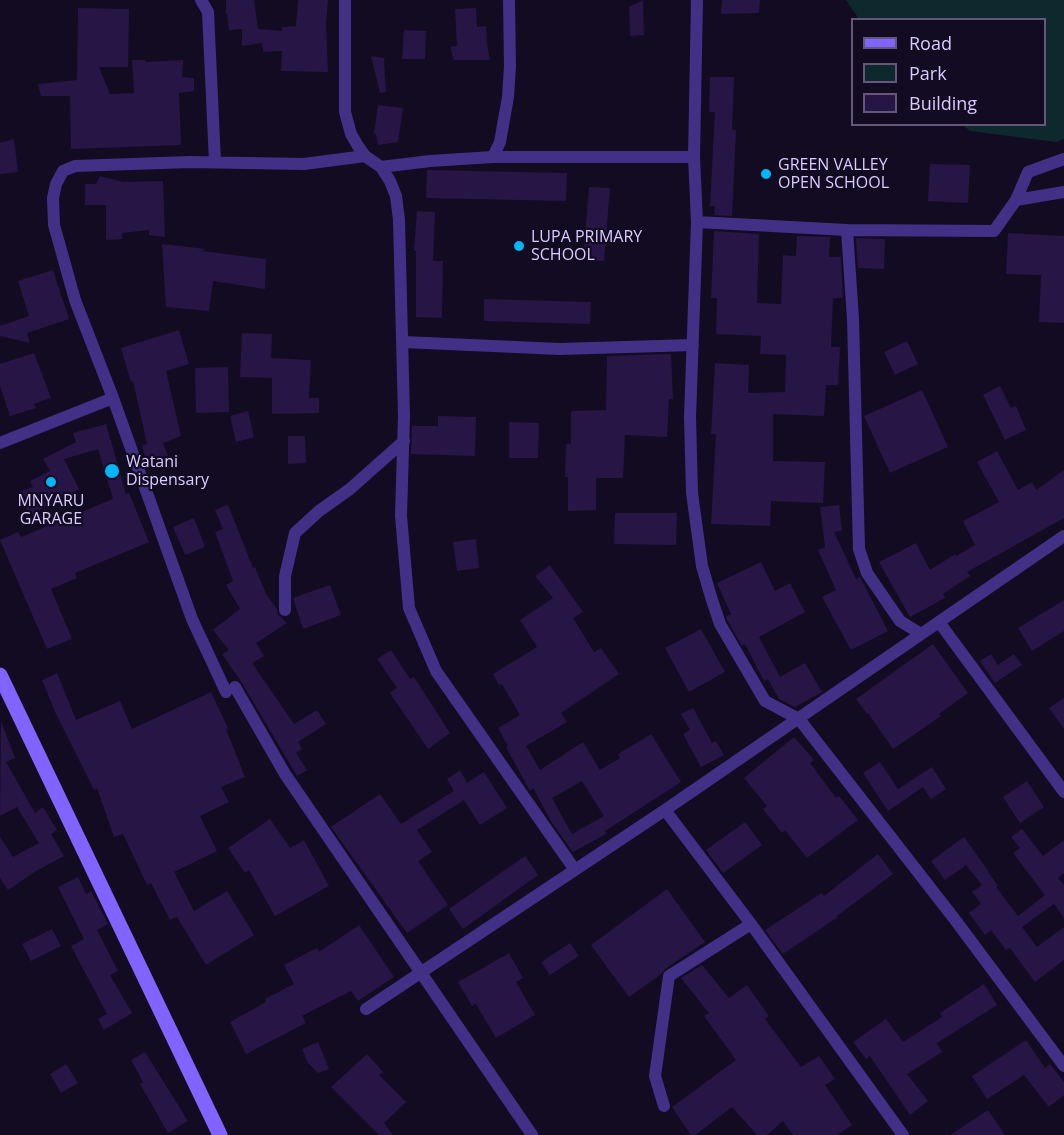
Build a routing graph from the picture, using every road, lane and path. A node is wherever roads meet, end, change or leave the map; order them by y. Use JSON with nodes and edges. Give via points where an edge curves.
{"nodes":[{"id":1,"x":201,"y":0,"type":"edge"},
{"id":2,"x":345,"y":0,"type":"edge"},
{"id":3,"x":509,"y":0,"type":"edge"},
{"id":4,"x":697,"y":0,"type":"edge"},
{"id":5,"x":208,"y":6,"type":"edge"},
{"id":6,"x":365,"y":156,"type":"junction"},
{"id":7,"x":493,"y":157,"type":"junction"},
{"id":8,"x":694,"y":157,"type":"junction"},
{"id":9,"x":1064,"y":159,"type":"edge"},
{"id":10,"x":215,"y":162,"type":"junction"},
{"id":11,"x":381,"y":167,"type":"junction"},
{"id":12,"x":1064,"y":192,"type":"edge"},
{"id":13,"x":1016,"y":200,"type":"junction"},
{"id":14,"x":697,"y":222,"type":"junction"},
{"id":15,"x":847,"y":230,"type":"junction"},
{"id":16,"x":403,"y":342,"type":"junction"},
{"id":17,"x":693,"y":345,"type":"junction"},
{"id":18,"x":113,"y":398,"type":"junction"},
{"id":19,"x":404,"y":441,"type":"junction"},
{"id":20,"x":0,"y":442,"type":"edge"},
{"id":21,"x":1064,"y":536,"type":"edge"},
{"id":22,"x":285,"y":610,"type":"dead end"},
{"id":23,"x":939,"y":622,"type":"junction"},
{"id":24,"x":921,"y":634,"type":"junction"},
{"id":25,"x":0,"y":675,"type":"edge"},
{"id":26,"x":799,"y":719,"type":"junction"},
{"id":27,"x":1064,"y":792,"type":"edge"},
{"id":28,"x":665,"y":810,"type":"junction"},
{"id":29,"x":575,"y":870,"type":"junction"},
{"id":30,"x":751,"y":924,"type":"junction"},
{"id":31,"x":421,"y":972,"type":"junction"},
{"id":32,"x":366,"y":1009,"type":"dead end"},
{"id":33,"x":1064,"y":1066,"type":"edge"},
{"id":34,"x":664,"y":1106,"type":"dead end"},
{"id":35,"x":220,"y":1135,"type":"edge"},
{"id":36,"x":532,"y":1135,"type":"edge"},
{"id":37,"x":903,"y":1135,"type":"edge"}],
"edges":[{"from":1,"to":5,"type":"street"},
{"from":2,"to":6,"type":"street","via":[[345,112],[351,134]]},
{"from":3,"to":7,"type":"street","via":[[508,97],[500,142]]},
{"from":4,"to":8,"type":"street"},
{"from":5,"to":10,"type":"street"},
{"from":6,"to":10,"type":"street","via":[[304,164]]},
{"from":6,"to":11,"type":"street"},
{"from":7,"to":8,"type":"street"},
{"from":7,"to":11,"type":"street"},
{"from":8,"to":14,"type":"street"},
{"from":9,"to":13,"type":"street","via":[[1028,172]]},
{"from":10,"to":18,"type":"street","via":[[75,166],[63,171],[56,184],[54,225],[64,265]]},
{"from":11,"to":16,"type":"street","via":[[396,196]]},
{"from":12,"to":13,"type":"street"},
{"from":13,"to":15,"type":"street","via":[[994,231]]},
{"from":14,"to":15,"type":"street"},
{"from":14,"to":17,"type":"street"},
{"from":15,"to":24,"type":"street","via":[[859,549],[867,573],[900,621]]},
{"from":16,"to":17,"type":"street","via":[[560,349]]},
{"from":16,"to":19,"type":"street"},
{"from":17,"to":26,"type":"street","via":[[692,493],[708,587],[720,624],[765,701]]},
{"from":18,"to":20,"type":"street"},
{"from":18,"to":31,"type":"street","via":[[192,619],[230,689],[285,774]]},
{"from":19,"to":22,"type":"street","via":[[296,533],[285,576]]},
{"from":19,"to":29,"type":"street","via":[[401,516],[409,608],[436,671]]},
{"from":21,"to":23,"type":"street"},
{"from":23,"to":24,"type":"street"},
{"from":23,"to":27,"type":"street"},
{"from":24,"to":26,"type":"street"},
{"from":25,"to":35,"type":"main road"},
{"from":26,"to":28,"type":"street"},
{"from":26,"to":33,"type":"street"},
{"from":28,"to":29,"type":"street"},
{"from":28,"to":30,"type":"street"},
{"from":29,"to":31,"type":"street"},
{"from":30,"to":34,"type":"street","via":[[669,976],[655,1076]]},
{"from":30,"to":37,"type":"street"},
{"from":31,"to":32,"type":"street"},
{"from":31,"to":36,"type":"street"}]}
